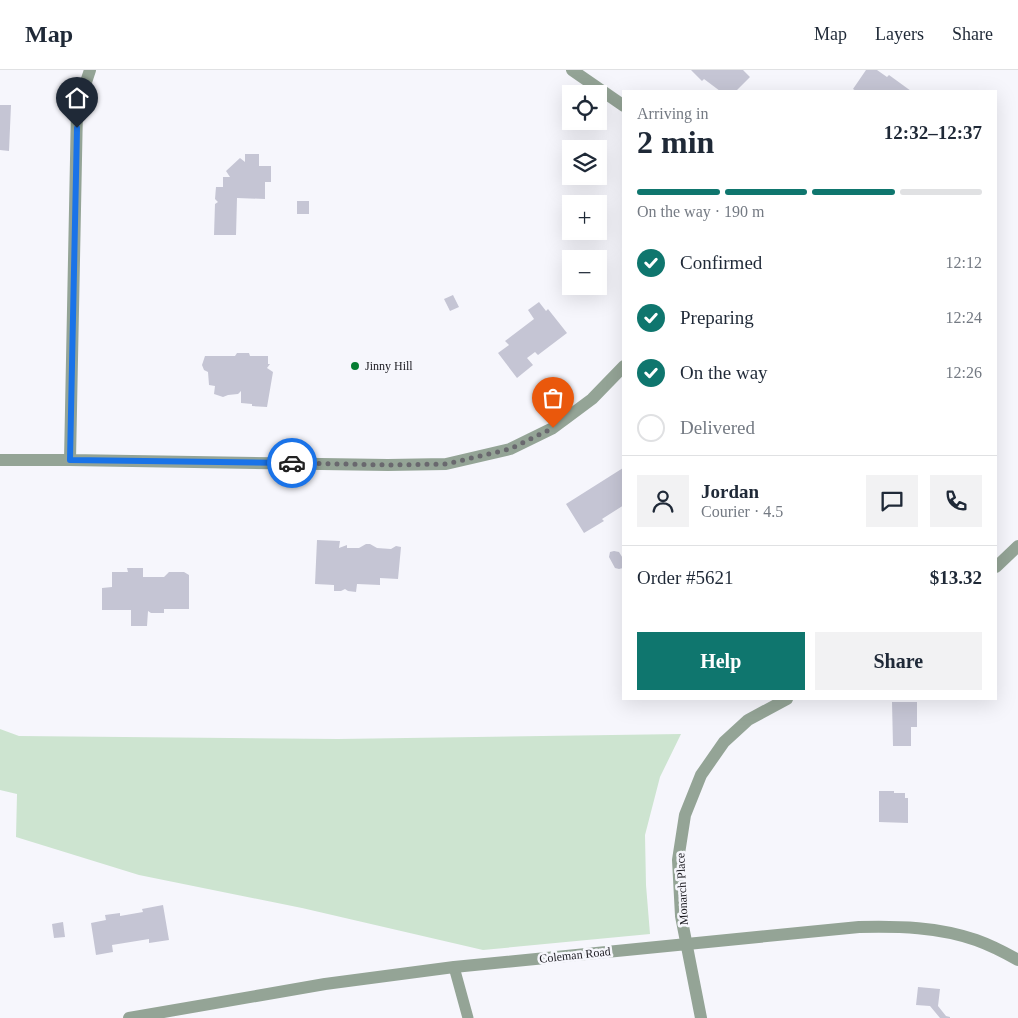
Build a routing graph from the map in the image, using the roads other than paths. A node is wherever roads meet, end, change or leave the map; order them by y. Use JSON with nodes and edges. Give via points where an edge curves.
{"nodes":[{"id":1,"x":90,"y":70,"type":"edge"},
{"id":2,"x":572,"y":70,"type":"edge"},
{"id":3,"x":622,"y":105,"type":"edge"},
{"id":4,"x":622,"y":368,"type":"edge"},
{"id":5,"x":0,"y":460,"type":"edge"},
{"id":6,"x":70,"y":460,"type":"junction"},
{"id":7,"x":1018,"y":546,"type":"edge"},
{"id":8,"x":997,"y":567,"type":"edge"},
{"id":9,"x":785,"y":700,"type":"edge"},
{"id":10,"x":686,"y":944,"type":"junction"},
{"id":11,"x":1018,"y":960,"type":"edge"},
{"id":12,"x":454,"y":967,"type":"junction"},
{"id":13,"x":129,"y":1018,"type":"edge"},
{"id":14,"x":468,"y":1018,"type":"edge"},
{"id":15,"x":701,"y":1018,"type":"edge"}],
"edges":[{"from":1,"to":6,"type":"street","via":[[78,109]]},
{"from":2,"to":3,"type":"street"},
{"from":4,"to":6,"type":"street","via":[[592,399],[553,428],[510,449],[446,464]]},
{"from":5,"to":6,"type":"street"},
{"from":7,"to":8,"type":"street"},
{"from":9,"to":10,"type":"street","name":"Monarch Place","via":[[748,720],[724,742],[700,775],[684,815],[678,860]]},
{"from":10,"to":11,"type":"street","name":"Coleman Road","via":[[898,926],[946,932],[975,940]]},
{"from":10,"to":12,"type":"street","name":"Coleman Road"},
{"from":10,"to":15,"type":"street","name":"Monarch Place"},
{"from":12,"to":13,"type":"street","name":"Coleman Road","via":[[326,984]]},
{"from":12,"to":14,"type":"lane"}]}
